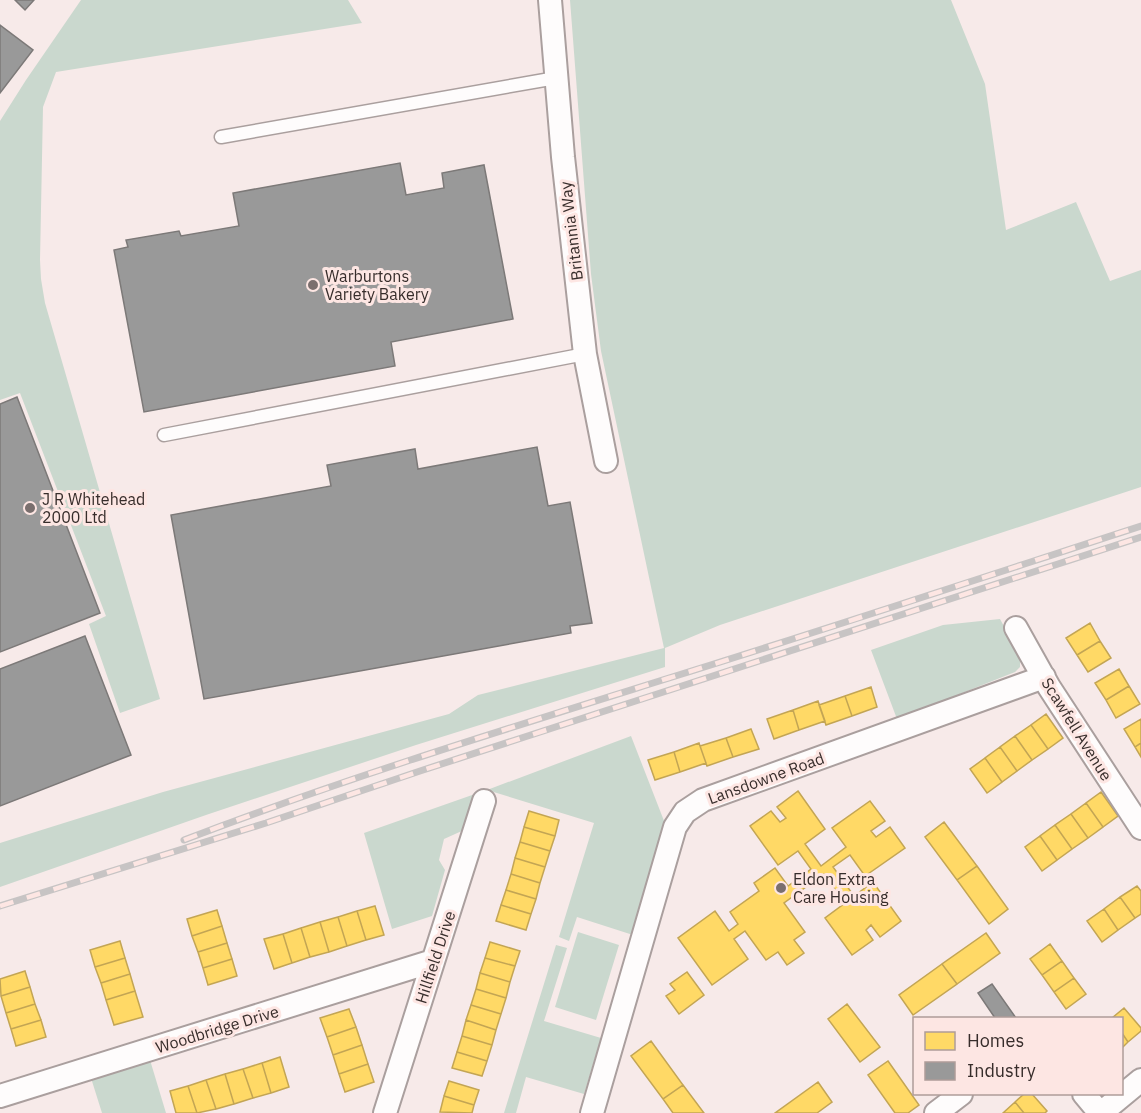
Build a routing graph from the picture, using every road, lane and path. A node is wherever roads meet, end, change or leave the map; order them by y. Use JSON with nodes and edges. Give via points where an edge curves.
{"nodes":[{"id":1,"x":550,"y":0,"type":"edge"},
{"id":2,"x":556,"y":78,"type":"junction"},
{"id":3,"x":221,"y":137,"type":"dead end"},
{"id":4,"x":585,"y":354,"type":"junction"},
{"id":5,"x":164,"y":435,"type":"dead end"},
{"id":6,"x":606,"y":461,"type":"dead end"},
{"id":7,"x":1016,"y":628,"type":"dead end"},
{"id":8,"x":1044,"y":677,"type":"junction"},
{"id":9,"x":484,"y":801,"type":"dead end"},
{"id":10,"x":1141,"y":828,"type":"edge"},
{"id":11,"x":433,"y":961,"type":"junction"},
{"id":12,"x":1141,"y":1080,"type":"edge"},
{"id":13,"x":959,"y":1095,"type":"edge"},
{"id":14,"x":1085,"y":1095,"type":"edge"},
{"id":15,"x":1123,"y":1095,"type":"edge"},
{"id":16,"x":1123,"y":1095,"type":"edge"},
{"id":17,"x":0,"y":1096,"type":"edge"},
{"id":18,"x":385,"y":1113,"type":"edge"},
{"id":19,"x":592,"y":1113,"type":"edge"},
{"id":20,"x":936,"y":1113,"type":"edge"},
{"id":21,"x":1101,"y":1113,"type":"edge"}],
"edges":[{"from":1,"to":2,"type":"street","name":"Britannia Way"},
{"from":2,"to":3,"type":"lane"},
{"from":2,"to":4,"type":"street","name":"Britannia Way"},
{"from":4,"to":5,"type":"lane"},
{"from":4,"to":6,"type":"street","name":"Britannia Way"},
{"from":7,"to":8,"type":"street","name":"Scawfell Avenue"},
{"from":8,"to":10,"type":"street","name":"Scawfell Avenue"},
{"from":8,"to":19,"type":"street","name":"Lansdowne Road","via":[[703,800],[685,812],[675,827]]},
{"from":9,"to":11,"type":"street","name":"Hillfield Drive"},
{"from":11,"to":17,"type":"street","name":"Woodbridge Drive"},
{"from":11,"to":18,"type":"street","name":"Hillfield Drive"},
{"from":12,"to":15,"type":"street"},
{"from":13,"to":20,"type":"street"},
{"from":14,"to":21,"type":"street"},
{"from":16,"to":21,"type":"street"}]}
